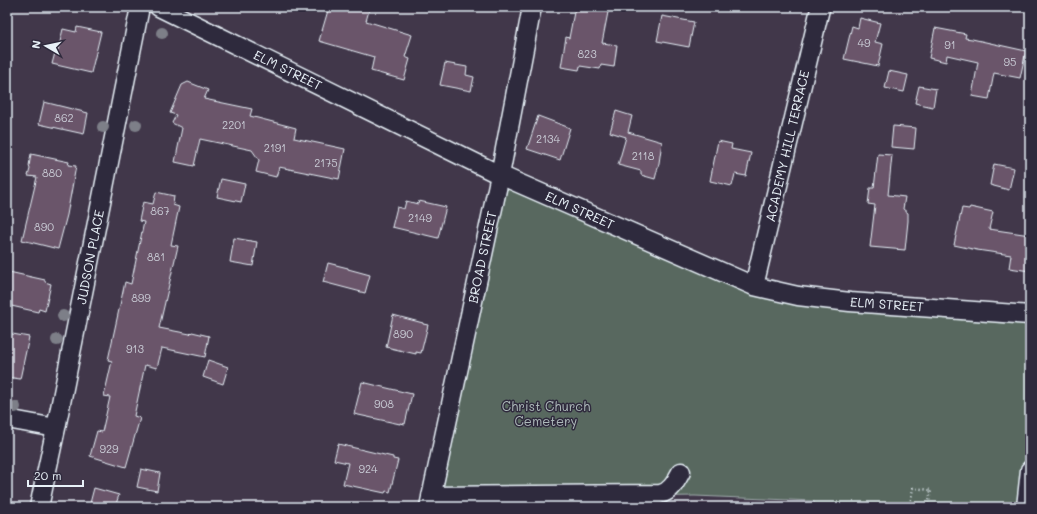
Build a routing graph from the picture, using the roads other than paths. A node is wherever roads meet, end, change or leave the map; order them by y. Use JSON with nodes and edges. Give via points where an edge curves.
{"nodes":[{"id":1,"x":140,"y":7,"type":"edge"},
{"id":2,"x":159,"y":7,"type":"edge"},
{"id":3,"x":532,"y":7,"type":"edge"},
{"id":4,"x":821,"y":7,"type":"edge"},
{"id":5,"x":500,"y":175,"type":"junction"},
{"id":6,"x":754,"y":286,"type":"junction"},
{"id":7,"x":1030,"y":315,"type":"edge"},
{"id":8,"x":7,"y":419,"type":"edge"},
{"id":9,"x":56,"y":428,"type":"junction"},
{"id":10,"x":1030,"y":470,"type":"edge"},
{"id":11,"x":680,"y":472,"type":"dead end"},
{"id":12,"x":430,"y":501,"type":"edge"},
{"id":13,"x":39,"y":507,"type":"edge"},
{"id":14,"x":1026,"y":507,"type":"edge"}],
"edges":[{"from":1,"to":9,"type":"street","name":"JUDSON PLACE"},
{"from":2,"to":5,"type":"street","name":"ELM STREET"},
{"from":3,"to":5,"type":"street","name":"BROAD STREET"},
{"from":4,"to":6,"type":"street","name":"ACADEMY HILL TERRACE"},
{"from":5,"to":6,"type":"street","name":"ELM STREET"},
{"from":5,"to":12,"type":"street","name":"BROAD STREET"},
{"from":6,"to":7,"type":"street","name":"ELM STREET","via":[[798,296],[850,302]]},
{"from":8,"to":9,"type":"street"},
{"from":9,"to":13,"type":"street","name":"JUDSON PLACE"},
{"from":10,"to":14,"type":"street"},
{"from":11,"to":12,"type":"street","via":[[670,489],[660,494]]}]}
